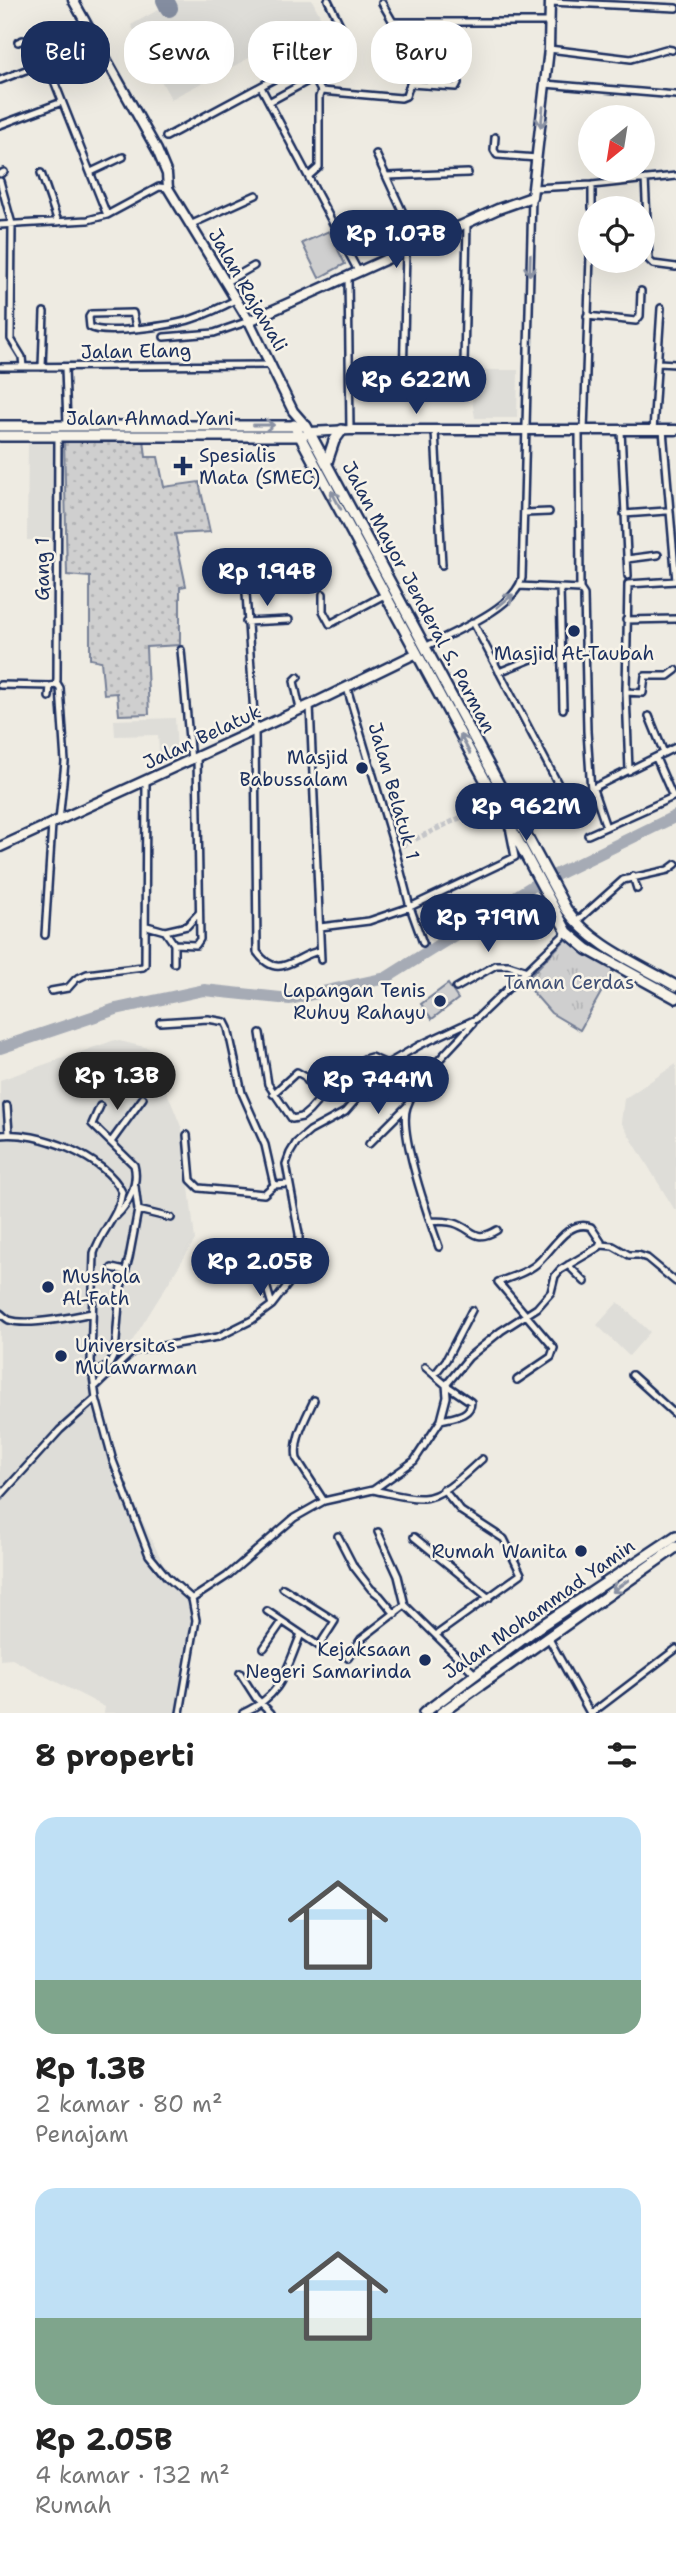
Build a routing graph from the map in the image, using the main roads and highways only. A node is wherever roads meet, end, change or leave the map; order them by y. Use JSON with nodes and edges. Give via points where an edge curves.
{"nodes":[{"id":1,"x":295,"y":425,"type":"joint"},
{"id":2,"x":0,"y":426,"type":"edge"},
{"id":3,"x":346,"y":430,"type":"road end"},
{"id":4,"x":307,"y":433,"type":"junction"},
{"id":5,"x":0,"y":436,"type":"edge"},
{"id":6,"x":327,"y":462,"type":"junction"},
{"id":7,"x":391,"y":592,"type":"junction"},
{"id":8,"x":421,"y":650,"type":"junction"},
{"id":9,"x":536,"y":867,"type":"junction"},
{"id":10,"x":550,"y":891,"type":"junction"},
{"id":11,"x":607,"y":946,"type":"junction"},
{"id":12,"x":600,"y":958,"type":"junction"},
{"id":13,"x":676,"y":986,"type":"edge"},
{"id":14,"x":676,"y":998,"type":"edge"},
{"id":15,"x":676,"y":1536,"type":"edge"},
{"id":16,"x":676,"y":1547,"type":"edge"},
{"id":17,"x":424,"y":1713,"type":"edge"},
{"id":18,"x":441,"y":1713,"type":"edge"}],
"edges":[{"from":2,"to":1,"type":"main road","name":"Jalan Ahmad Yani","one_way":true},
{"from":1,"to":4,"type":"main road","name":"Jalan Mayor Jenderal S. Parman"},
{"from":3,"to":6,"type":"main road","via":[[334,442]]},
{"from":4,"to":5,"type":"main road","name":"Jalan Ahmad Yani"},
{"from":4,"to":6,"type":"main road","name":"Jalan Mayor Jenderal S. Parman"},
{"from":7,"to":4,"type":"main road","name":"Jalan Mayor Jenderal S. Parman","one_way":true},
{"from":6,"to":7,"type":"main road","name":"Jalan Mayor Jenderal S. Parman"},
{"from":7,"to":8,"type":"main road","name":"Jalan Mayor Jenderal S. Parman"},
{"from":9,"to":8,"type":"main road","name":"Jalan Mayor Jenderal S. Parman","one_way":true,"via":[[508,825]]},
{"from":8,"to":9,"type":"main road","name":"Jalan Mayor Jenderal S. Parman","via":[[520,824]]},
{"from":9,"to":10,"type":"main road","name":"Jalan Mayor Jenderal S. Parman"},
{"from":10,"to":11,"type":"main road","name":"Jalan Mayor Jenderal S. Parman","via":[[591,937]]},
{"from":10,"to":12,"type":"main road","name":"Jalan Mayor Jenderal S. Parman","via":[[565,935]]},
{"from":11,"to":12,"type":"main road"},
{"from":11,"to":13,"type":"main road","name":"Jalan Mayor Jenderal S. Parman"},
{"from":12,"to":14,"type":"main road","name":"Jalan Mayor Jenderal S. Parman"},
{"from":15,"to":17,"type":"main road","name":"Jalan Mohammad Yamin","via":[[549,1620]]},
{"from":16,"to":18,"type":"main road","name":"Jalan Mohammad Yamin","one_way":true}]}
